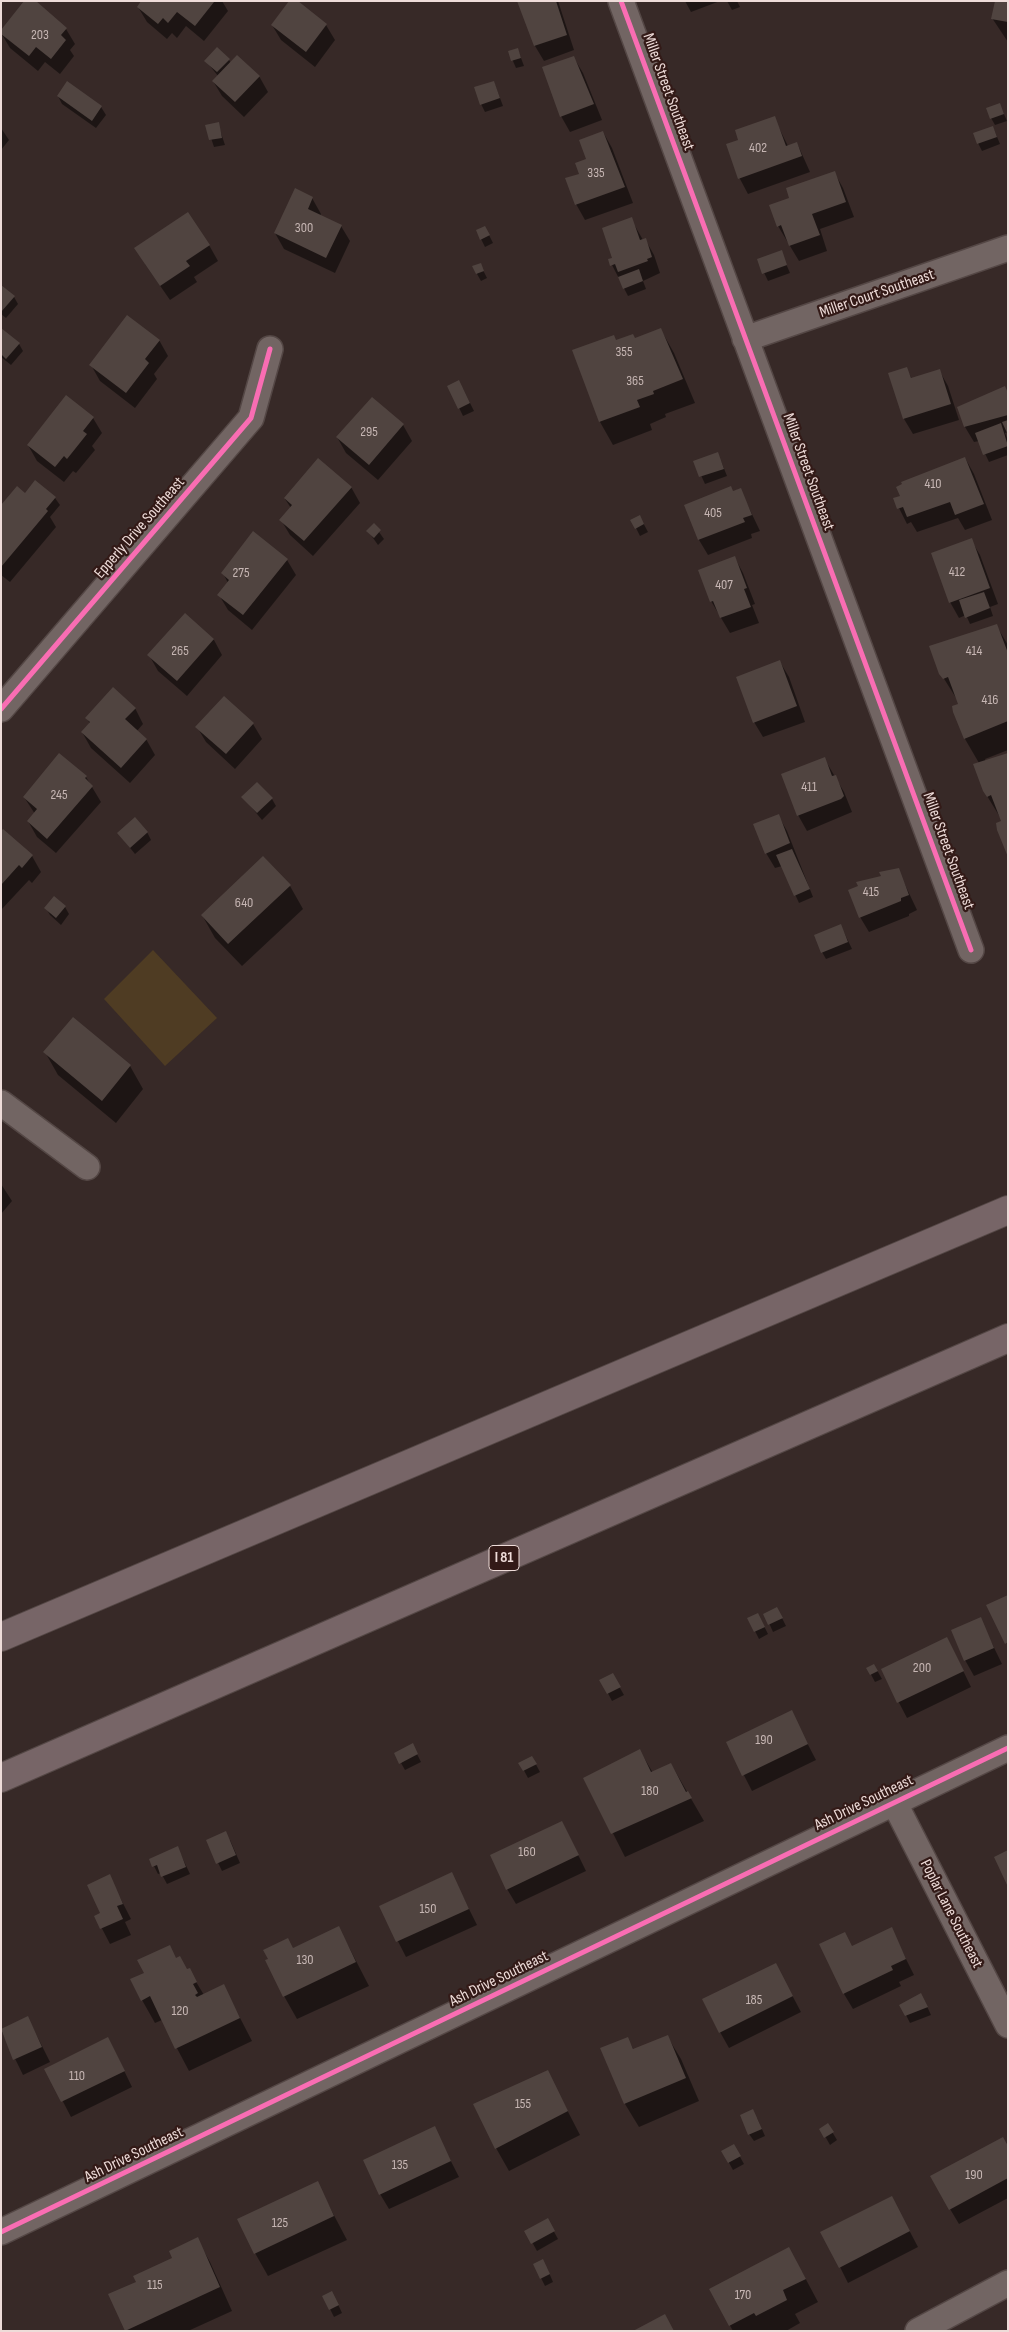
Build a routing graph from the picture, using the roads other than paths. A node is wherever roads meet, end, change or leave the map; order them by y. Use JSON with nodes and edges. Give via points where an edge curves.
{"nodes":[{"id":1,"x":621,"y":1,"type":"edge"},
{"id":2,"x":1008,"y":248,"type":"edge"},
{"id":3,"x":745,"y":339,"type":"junction"},
{"id":4,"x":270,"y":349,"type":"dead end"},
{"id":5,"x":1,"y":709,"type":"edge"},
{"id":6,"x":971,"y":950,"type":"dead end"},
{"id":7,"x":1,"y":1103,"type":"edge"},
{"id":8,"x":87,"y":1167,"type":"dead end"},
{"id":9,"x":1008,"y":1210,"type":"edge"},
{"id":10,"x":1008,"y":1338,"type":"edge"},
{"id":11,"x":1,"y":1637,"type":"edge"},
{"id":12,"x":1008,"y":1748,"type":"edge"},
{"id":13,"x":1,"y":1778,"type":"edge"},
{"id":14,"x":894,"y":1802,"type":"junction"},
{"id":15,"x":1008,"y":2025,"type":"edge"},
{"id":16,"x":1,"y":2232,"type":"edge"},
{"id":17,"x":1008,"y":2283,"type":"edge"},
{"id":18,"x":918,"y":2331,"type":"edge"}],
"edges":[{"from":1,"to":3,"type":"street","name":"Miller Street Southeast"},
{"from":2,"to":3,"type":"street","name":"Miller Court Southeast"},
{"from":3,"to":6,"type":"street","name":"Miller Street Southeast"},
{"from":4,"to":5,"type":"street","name":"Epperly Drive Southeast","via":[[251,418]]},
{"from":7,"to":8,"type":"street"},
{"from":9,"to":11,"type":"highway"},
{"from":10,"to":13,"type":"highway","number":"I 81"},
{"from":12,"to":14,"type":"street","name":"Ash Drive Southeast"},
{"from":14,"to":15,"type":"street","name":"Poplar Lane Southeast"},
{"from":14,"to":16,"type":"street","name":"Ash Drive Southeast"},
{"from":17,"to":18,"type":"street"}]}
